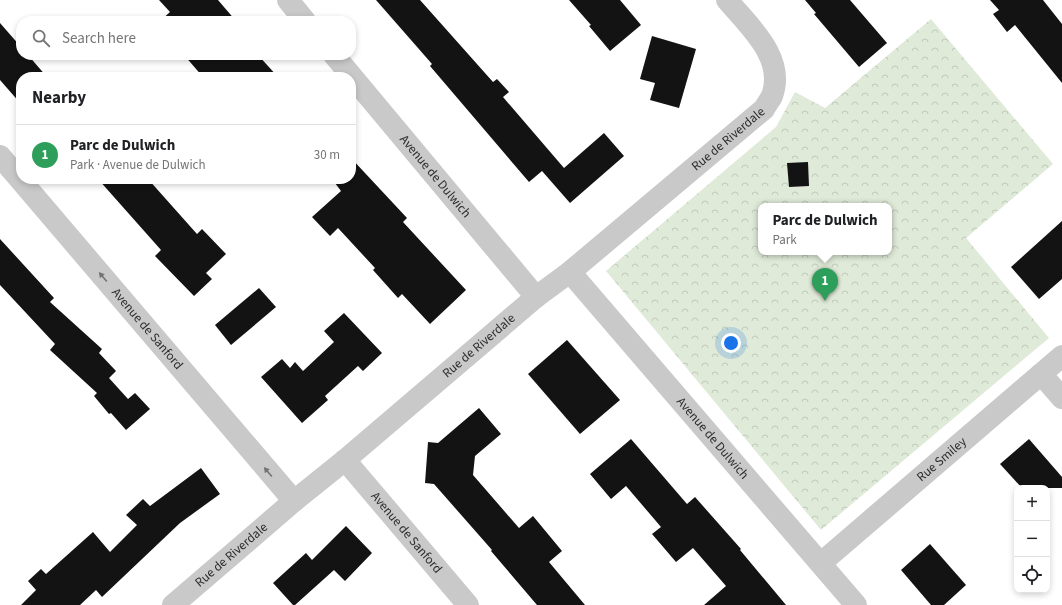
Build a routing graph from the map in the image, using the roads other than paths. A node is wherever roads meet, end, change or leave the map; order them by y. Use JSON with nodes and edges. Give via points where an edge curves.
{"nodes":[{"id":1,"x":288,"y":0,"type":"edge"},
{"id":2,"x":727,"y":0,"type":"edge"},
{"id":3,"x":301,"y":16,"type":"edge"},
{"id":4,"x":338,"y":60,"type":"edge"},
{"id":5,"x":348,"y":72,"type":"edge"},
{"id":6,"x":356,"y":81,"type":"edge"},
{"id":7,"x":0,"y":156,"type":"edge"},
{"id":8,"x":16,"y":175,"type":"edge"},
{"id":9,"x":24,"y":184,"type":"edge"},
{"id":10,"x":570,"y":272,"type":"junction"},
{"id":11,"x":536,"y":297,"type":"junction"},
{"id":12,"x":1062,"y":356,"type":"edge"},
{"id":13,"x":1041,"y":374,"type":"junction"},
{"id":14,"x":1062,"y":398,"type":"edge"},
{"id":15,"x":345,"y":460,"type":"junction"},
{"id":16,"x":294,"y":501,"type":"junction"},
{"id":17,"x":821,"y":563,"type":"junction"},
{"id":18,"x":173,"y":605,"type":"edge"},
{"id":19,"x":468,"y":605,"type":"edge"},
{"id":20,"x":856,"y":605,"type":"edge"}],
"edges":[{"from":1,"to":3,"type":"street"},
{"from":2,"to":10,"type":"street","name":"Rue de Riverdale","via":[[758,36],[772,58],[776,81],[772,96],[764,109]]},
{"from":4,"to":5,"type":"street","name":"Avenue de Dulwich"},
{"from":6,"to":11,"type":"street","name":"Avenue de Dulwich"},
{"from":8,"to":7,"type":"street","name":"Avenue de Sanford","one_way":true},
{"from":16,"to":9,"type":"street","name":"Avenue de Sanford","one_way":true},
{"from":10,"to":11,"type":"street","name":"Rue de Riverdale"},
{"from":10,"to":17,"type":"street","name":"Avenue de Dulwich"},
{"from":11,"to":15,"type":"street","name":"Rue de Riverdale"},
{"from":12,"to":13,"type":"street","name":"Rue Smiley"},
{"from":13,"to":14,"type":"street"},
{"from":13,"to":17,"type":"street","name":"Rue Smiley"},
{"from":15,"to":16,"type":"street","name":"Rue de Riverdale"},
{"from":15,"to":19,"type":"street","name":"Avenue de Sanford"},
{"from":16,"to":18,"type":"street","name":"Rue de Riverdale"},
{"from":17,"to":20,"type":"street","name":"Avenue de Dulwich"}]}
